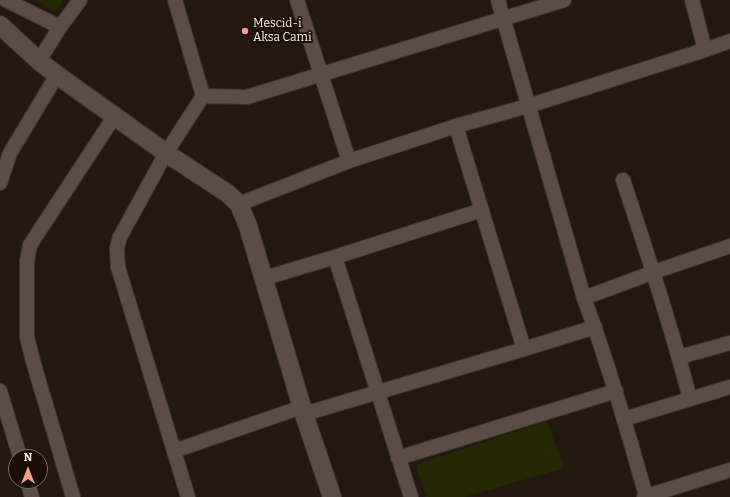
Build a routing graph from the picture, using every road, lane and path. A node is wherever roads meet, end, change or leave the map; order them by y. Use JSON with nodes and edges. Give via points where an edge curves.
{"nodes":[{"id":1,"x":6,"y":0,"type":"edge"},
{"id":2,"x":80,"y":0,"type":"edge"},
{"id":3,"x":175,"y":0,"type":"edge"},
{"id":4,"x":297,"y":0,"type":"edge"},
{"id":5,"x":498,"y":0,"type":"edge"},
{"id":6,"x":564,"y":0,"type":"edge"},
{"id":7,"x":692,"y":0,"type":"edge"},
{"id":8,"x":503,"y":19,"type":"junction"},
{"id":9,"x":0,"y":26,"type":"edge"},
{"id":10,"x":60,"y":27,"type":"junction"},
{"id":11,"x":730,"y":41,"type":"edge"},
{"id":12,"x":705,"y":50,"type":"junction"},
{"id":13,"x":39,"y":61,"type":"junction"},
{"id":14,"x":57,"y":75,"type":"junction"},
{"id":15,"x":321,"y":75,"type":"junction"},
{"id":16,"x":204,"y":96,"type":"junction"},
{"id":17,"x":528,"y":106,"type":"junction"},
{"id":18,"x":114,"y":117,"type":"junction"},
{"id":19,"x":456,"y":126,"type":"junction"},
{"id":20,"x":166,"y":153,"type":"junction"},
{"id":21,"x":349,"y":161,"type":"junction"},
{"id":22,"x":623,"y":180,"type":"dead end"},
{"id":23,"x":0,"y":183,"type":"edge"},
{"id":24,"x":239,"y":204,"type":"junction"},
{"id":25,"x":482,"y":210,"type":"junction"},
{"id":26,"x":730,"y":246,"type":"edge"},
{"id":27,"x":335,"y":257,"type":"junction"},
{"id":28,"x":654,"y":272,"type":"junction"},
{"id":29,"x":265,"y":278,"type":"junction"},
{"id":30,"x":584,"y":298,"type":"junction"},
{"id":31,"x":595,"y":327,"type":"junction"},
{"id":32,"x":730,"y":343,"type":"edge"},
{"id":33,"x":524,"y":349,"type":"junction"},
{"id":34,"x":679,"y":357,"type":"junction"},
{"id":35,"x":730,"y":387,"type":"edge"},
{"id":36,"x":0,"y":391,"type":"edge"},
{"id":37,"x":616,"y":391,"type":"junction"},
{"id":38,"x":377,"y":392,"type":"junction"},
{"id":39,"x":690,"y":399,"type":"junction"},
{"id":40,"x":303,"y":410,"type":"junction"},
{"id":41,"x":624,"y":419,"type":"junction"},
{"id":42,"x":18,"y":449,"type":"edge"},
{"id":43,"x":174,"y":451,"type":"junction"},
{"id":44,"x":398,"y":458,"type":"junction"},
{"id":45,"x":730,"y":470,"type":"edge"},
{"id":46,"x":645,"y":496,"type":"edge"},
{"id":47,"x":73,"y":497,"type":"edge"},
{"id":48,"x":188,"y":497,"type":"edge"},
{"id":49,"x":332,"y":497,"type":"edge"},
{"id":50,"x":411,"y":497,"type":"edge"}],
"edges":[{"from":1,"to":10,"type":"street"},
{"from":2,"to":10,"type":"street"},
{"from":3,"to":16,"type":"street"},
{"from":4,"to":15,"type":"street"},
{"from":5,"to":8,"type":"street"},
{"from":6,"to":8,"type":"street"},
{"from":7,"to":12,"type":"street"},
{"from":8,"to":15,"type":"street"},
{"from":8,"to":17,"type":"street"},
{"from":9,"to":13,"type":"street"},
{"from":10,"to":13,"type":"street"},
{"from":11,"to":12,"type":"street"},
{"from":12,"to":17,"type":"street"},
{"from":13,"to":14,"type":"street"},
{"from":14,"to":18,"type":"street"},
{"from":14,"to":23,"type":"street","via":[[10,153]]},
{"from":15,"to":16,"type":"street","via":[[247,97]]},
{"from":15,"to":21,"type":"street"},
{"from":16,"to":20,"type":"street"},
{"from":17,"to":19,"type":"street"},
{"from":17,"to":30,"type":"street"},
{"from":18,"to":20,"type":"street"},
{"from":18,"to":47,"type":"street","via":[[30,245],[27,261],[27,337]]},
{"from":19,"to":21,"type":"street"},
{"from":19,"to":25,"type":"street"},
{"from":20,"to":24,"type":"street"},
{"from":20,"to":43,"type":"street","via":[[120,237],[117,248],[118,267]]},
{"from":21,"to":24,"type":"street"},
{"from":22,"to":28,"type":"street"},
{"from":24,"to":29,"type":"street"},
{"from":25,"to":27,"type":"street"},
{"from":25,"to":33,"type":"street"},
{"from":26,"to":28,"type":"street"},
{"from":27,"to":29,"type":"street"},
{"from":27,"to":38,"type":"street"},
{"from":28,"to":30,"type":"street"},
{"from":28,"to":34,"type":"street"},
{"from":29,"to":40,"type":"street"},
{"from":30,"to":31,"type":"street"},
{"from":31,"to":33,"type":"street"},
{"from":31,"to":37,"type":"street"},
{"from":32,"to":34,"type":"street"},
{"from":33,"to":38,"type":"street"},
{"from":34,"to":39,"type":"street"},
{"from":35,"to":39,"type":"street"},
{"from":36,"to":42,"type":"street"},
{"from":37,"to":41,"type":"street"},
{"from":37,"to":44,"type":"street"},
{"from":38,"to":40,"type":"street"},
{"from":38,"to":44,"type":"street"},
{"from":39,"to":41,"type":"street"},
{"from":40,"to":43,"type":"street"},
{"from":40,"to":49,"type":"street"},
{"from":41,"to":46,"type":"street"},
{"from":43,"to":48,"type":"street"},
{"from":44,"to":50,"type":"street"},
{"from":45,"to":46,"type":"street"}]}
